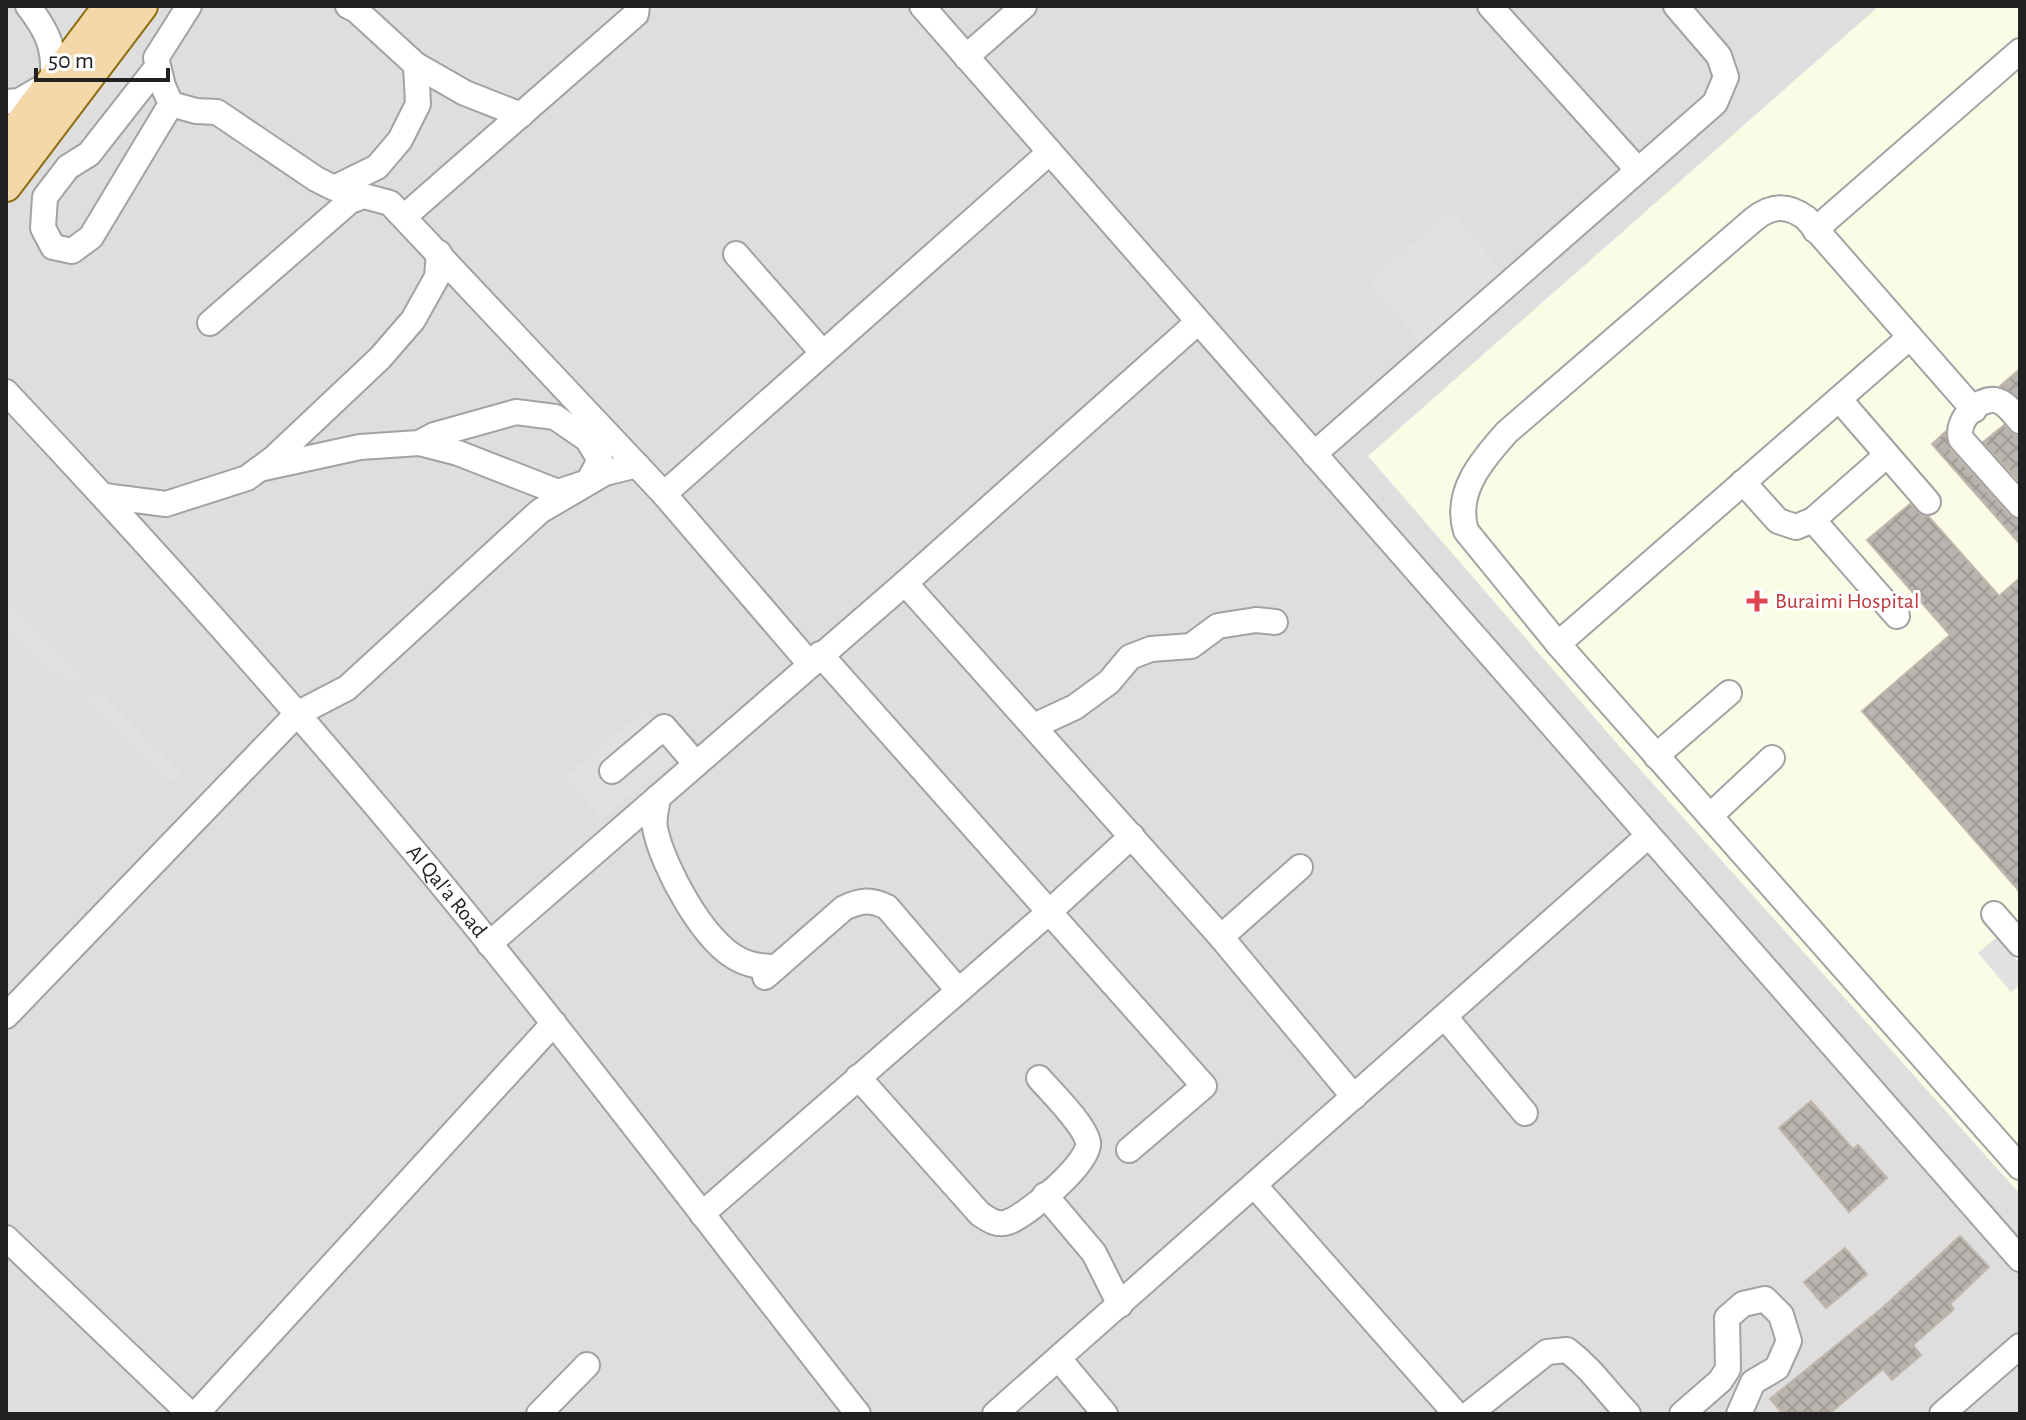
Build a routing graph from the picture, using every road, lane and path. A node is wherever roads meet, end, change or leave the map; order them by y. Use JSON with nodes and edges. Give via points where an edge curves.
{"nodes":[{"id":1,"x":109,"y":6,"type":"edge"},
{"id":2,"x":142,"y":6,"type":"edge"},
{"id":3,"x":189,"y":6,"type":"edge"},
{"id":4,"x":348,"y":6,"type":"edge"},
{"id":5,"x":637,"y":6,"type":"edge"},
{"id":6,"x":922,"y":6,"type":"edge"},
{"id":7,"x":1024,"y":6,"type":"edge"},
{"id":8,"x":1490,"y":6,"type":"edge"},
{"id":9,"x":1676,"y":6,"type":"edge"},
{"id":10,"x":37,"y":9,"type":"edge"},
{"id":11,"x":91,"y":30,"type":"junction"},
{"id":12,"x":2020,"y":51,"type":"edge"},
{"id":13,"x":966,"y":57,"type":"junction"},
{"id":14,"x":416,"y":65,"type":"junction"},
{"id":15,"x":158,"y":66,"type":"junction"},
{"id":16,"x":53,"y":81,"type":"junction"},
{"id":17,"x":6,"y":102,"type":"edge"},
{"id":18,"x":171,"y":104,"type":"junction"},
{"id":19,"x":521,"y":115,"type":"junction"},
{"id":20,"x":6,"y":143,"type":"edge"},
{"id":21,"x":1050,"y":152,"type":"junction"},
{"id":22,"x":1637,"y":169,"type":"junction"},
{"id":23,"x":6,"y":186,"type":"edge"},
{"id":24,"x":405,"y":216,"type":"junction"},
{"id":25,"x":1815,"y":230,"type":"junction"},
{"id":26,"x":439,"y":253,"type":"junction"},
{"id":27,"x":736,"y":254,"type":"dead end"},
{"id":28,"x":1198,"y":322,"type":"junction"},
{"id":29,"x":210,"y":323,"type":"dead end"},
{"id":30,"x":1910,"y":337,"type":"junction"},
{"id":31,"x":822,"y":352,"type":"junction"},
{"id":32,"x":6,"y":392,"type":"edge"},
{"id":33,"x":1839,"y":399,"type":"junction"},
{"id":34,"x":1974,"y":410,"type":"junction"},
{"id":35,"x":2020,"y":421,"type":"edge"},
{"id":36,"x":419,"y":443,"type":"junction"},
{"id":37,"x":1314,"y":454,"type":"junction"},
{"id":38,"x":1887,"y":455,"type":"junction"},
{"id":39,"x":637,"y":465,"type":"junction"},
{"id":40,"x":259,"y":469,"type":"junction"},
{"id":41,"x":588,"y":482,"type":"junction"},
{"id":42,"x":1743,"y":482,"type":"junction"},
{"id":43,"x":664,"y":494,"type":"junction"},
{"id":44,"x":104,"y":496,"type":"junction"},
{"id":45,"x":1928,"y":502,"type":"dead end"},
{"id":46,"x":2020,"y":505,"type":"edge"},
{"id":47,"x":1813,"y":520,"type":"junction"},
{"id":48,"x":905,"y":583,"type":"junction"},
{"id":49,"x":1897,"y":616,"type":"dead end"},
{"id":50,"x":1275,"y":622,"type":"dead end"},
{"id":51,"x":1558,"y":644,"type":"junction"},
{"id":52,"x":815,"y":659,"type":"junction"},
{"id":53,"x":1729,"y":693,"type":"dead end"},
{"id":54,"x":297,"y":714,"type":"junction"},
{"id":55,"x":1034,"y":726,"type":"junction"},
{"id":56,"x":1656,"y":756,"type":"junction"},
{"id":57,"x":1772,"y":758,"type":"dead end"},
{"id":58,"x":696,"y":764,"type":"junction"},
{"id":59,"x":612,"y":771,"type":"dead end"},
{"id":60,"x":658,"y":797,"type":"junction"},
{"id":61,"x":1710,"y":816,"type":"junction"},
{"id":62,"x":1132,"y":836,"type":"junction"},
{"id":63,"x":1648,"y":836,"type":"junction"},
{"id":64,"x":1300,"y":867,"type":"dead end"},
{"id":65,"x":1048,"y":913,"type":"junction"},
{"id":66,"x":1994,"y":914,"type":"dead end"},
{"id":67,"x":1221,"y":937,"type":"junction"},
{"id":68,"x":489,"y":944,"type":"junction"},
{"id":69,"x":2020,"y":944,"type":"edge"},
{"id":70,"x":958,"y":990,"type":"junction"},
{"id":71,"x":6,"y":1016,"type":"edge"},
{"id":72,"x":1445,"y":1017,"type":"junction"},
{"id":73,"x":554,"y":1023,"type":"junction"},
{"id":74,"x":858,"y":1077,"type":"junction"},
{"id":75,"x":1039,"y":1078,"type":"dead end"},
{"id":76,"x":1354,"y":1097,"type":"junction"},
{"id":77,"x":1525,"y":1113,"type":"dead end"},
{"id":78,"x":1129,"y":1150,"type":"dead end"},
{"id":79,"x":2020,"y":1167,"type":"edge"},
{"id":80,"x":1255,"y":1186,"type":"junction"},
{"id":81,"x":1045,"y":1195,"type":"junction"},
{"id":82,"x":702,"y":1214,"type":"junction"},
{"id":83,"x":6,"y":1238,"type":"edge"},
{"id":84,"x":2020,"y":1259,"type":"edge"},
{"id":85,"x":1120,"y":1305,"type":"junction"},
{"id":86,"x":2020,"y":1346,"type":"edge"},
{"id":87,"x":1059,"y":1359,"type":"junction"},
{"id":88,"x":587,"y":1365,"type":"dead end"},
{"id":89,"x":193,"y":1414,"type":"edge"},
{"id":90,"x":539,"y":1414,"type":"edge"},
{"id":91,"x":858,"y":1414,"type":"edge"},
{"id":92,"x":995,"y":1414,"type":"edge"},
{"id":93,"x":1105,"y":1414,"type":"edge"},
{"id":94,"x":1456,"y":1414,"type":"edge"},
{"id":95,"x":1469,"y":1414,"type":"edge"},
{"id":96,"x":1628,"y":1414,"type":"edge"},
{"id":97,"x":1682,"y":1414,"type":"edge"},
{"id":98,"x":1739,"y":1414,"type":"edge"},
{"id":99,"x":1942,"y":1414,"type":"edge"}],
"edges":[{"from":1,"to":11,"type":"main road"},
{"from":2,"to":23,"type":"main road"},
{"from":3,"to":15,"type":"street","via":[[156,58]]},
{"from":4,"to":14,"type":"street"},
{"from":5,"to":19,"type":"street","via":[[636,14]]},
{"from":6,"to":13,"type":"street"},
{"from":7,"to":13,"type":"street"},
{"from":8,"to":22,"type":"street"},
{"from":9,"to":22,"type":"street","via":[[1719,56],[1726,77],[1715,103]]},
{"from":10,"to":11,"type":"street","via":[[55,34]]},
{"from":10,"to":16,"type":"street","via":[[51,41]]},
{"from":11,"to":16,"type":"main road"},
{"from":12,"to":25,"type":"street"},
{"from":13,"to":21,"type":"street"},
{"from":14,"to":18,"type":"street","via":[[418,104],[400,140],[377,167],[334,188],[217,112]]},
{"from":14,"to":19,"type":"street","via":[[465,93]]},
{"from":15,"to":18,"type":"street"},
{"from":15,"to":18,"type":"street","via":[[89,154],[68,167],[45,197],[43,228],[53,247],[72,251],[91,237]]},
{"from":16,"to":17,"type":"street","via":[[19,101]]},
{"from":16,"to":20,"type":"main road"},
{"from":19,"to":24,"type":"street"},
{"from":21,"to":28,"type":"street"},
{"from":21,"to":31,"type":"street"},
{"from":22,"to":37,"type":"street"},
{"from":24,"to":26,"type":"street"},
{"from":24,"to":29,"type":"street","via":[[377,198],[350,201]]},
{"from":25,"to":30,"type":"street"},
{"from":25,"to":51,"type":"street","via":[[1794,209],[1764,210],[1507,432],[1479,466],[1462,500],[1466,531]]},
{"from":26,"to":39,"type":"street"},
{"from":26,"to":40,"type":"street","via":[[437,277],[413,320],[323,414]]},
{"from":27,"to":31,"type":"street"},
{"from":28,"to":37,"type":"street"},
{"from":28,"to":48,"type":"street"},
{"from":30,"to":33,"type":"street"},
{"from":30,"to":34,"type":"street"},
{"from":31,"to":43,"type":"street"},
{"from":32,"to":44,"type":"street","name":"Al Qal'a Road"},
{"from":33,"to":38,"type":"street"},
{"from":33,"to":42,"type":"street"},
{"from":34,"to":35,"type":"street","via":[[1998,400]]},
{"from":34,"to":46,"type":"street","via":[[1959,426],[1961,439]]},
{"from":36,"to":40,"type":"street","via":[[360,447]]},
{"from":36,"to":41,"type":"street","via":[[558,492]]},
{"from":36,"to":41,"type":"street","via":[[516,412],[555,417],[587,439],[600,460]]},
{"from":37,"to":63,"type":"street"},
{"from":38,"to":45,"type":"street"},
{"from":38,"to":47,"type":"street"},
{"from":39,"to":41,"type":"street"},
{"from":39,"to":43,"type":"street"},
{"from":40,"to":44,"type":"street","via":[[247,478],[166,504]]},
{"from":41,"to":54,"type":"street","via":[[540,511],[347,688]]},
{"from":42,"to":47,"type":"street","via":[[1778,521],[1796,527]]},
{"from":42,"to":51,"type":"street"},
{"from":43,"to":52,"type":"street"},
{"from":44,"to":54,"type":"street","name":"Al Qal'a Road"},
{"from":47,"to":49,"type":"street"},
{"from":48,"to":52,"type":"street"},
{"from":48,"to":55,"type":"street"},
{"from":50,"to":55,"type":"street","via":[[1218,626],[1191,646],[1151,649],[1130,657],[1098,691]]},
{"from":51,"to":56,"type":"street"},
{"from":52,"to":58,"type":"street"},
{"from":52,"to":65,"type":"street"},
{"from":53,"to":56,"type":"street"},
{"from":54,"to":68,"type":"street","name":"Al Qal'a Road"},
{"from":54,"to":71,"type":"street"},
{"from":55,"to":62,"type":"street"},
{"from":56,"to":61,"type":"street"},
{"from":57,"to":61,"type":"street"},
{"from":58,"to":59,"type":"street","via":[[664,727]]},
{"from":58,"to":60,"type":"street"},
{"from":60,"to":68,"type":"street"},
{"from":60,"to":70,"type":"street","via":[[654,825],[691,910],[714,941],[737,959],[770,972],[844,908],[874,900],[887,907]]},
{"from":61,"to":79,"type":"street"},
{"from":62,"to":65,"type":"street"},
{"from":62,"to":67,"type":"street"},
{"from":63,"to":72,"type":"street"},
{"from":63,"to":84,"type":"street"},
{"from":64,"to":67,"type":"street"},
{"from":65,"to":70,"type":"street"},
{"from":65,"to":78,"type":"street","via":[[1204,1086]]},
{"from":66,"to":69,"type":"street"},
{"from":67,"to":76,"type":"street"},
{"from":68,"to":73,"type":"street","name":"Al Qal'a Road"},
{"from":70,"to":74,"type":"street"},
{"from":72,"to":76,"type":"street"},
{"from":72,"to":77,"type":"street"},
{"from":73,"to":82,"type":"street","name":"Al Qal'a Road"},
{"from":73,"to":89,"type":"street"},
{"from":74,"to":81,"type":"street","via":[[980,1214],[994,1223],[1020,1216]]},
{"from":74,"to":82,"type":"street"},
{"from":75,"to":81,"type":"street","via":[[1088,1143],[1086,1157]]},
{"from":76,"to":80,"type":"street"},
{"from":80,"to":85,"type":"street"},
{"from":80,"to":94,"type":"street"},
{"from":81,"to":85,"type":"street","via":[[1094,1253]]},
{"from":82,"to":91,"type":"street","name":"Al Qal'a Road"},
{"from":83,"to":89,"type":"street"},
{"from":85,"to":87,"type":"street"},
{"from":86,"to":99,"type":"street"},
{"from":87,"to":92,"type":"street"},
{"from":87,"to":93,"type":"street"},
{"from":88,"to":90,"type":"street"},
{"from":95,"to":96,"type":"street","via":[[1547,1352],[1567,1350],[1589,1367]]},
{"from":97,"to":98,"type":"street","via":[[1728,1369],[1727,1318],[1743,1304],[1765,1299],[1781,1315],[1789,1341],[1777,1368],[1753,1382]]}]}
